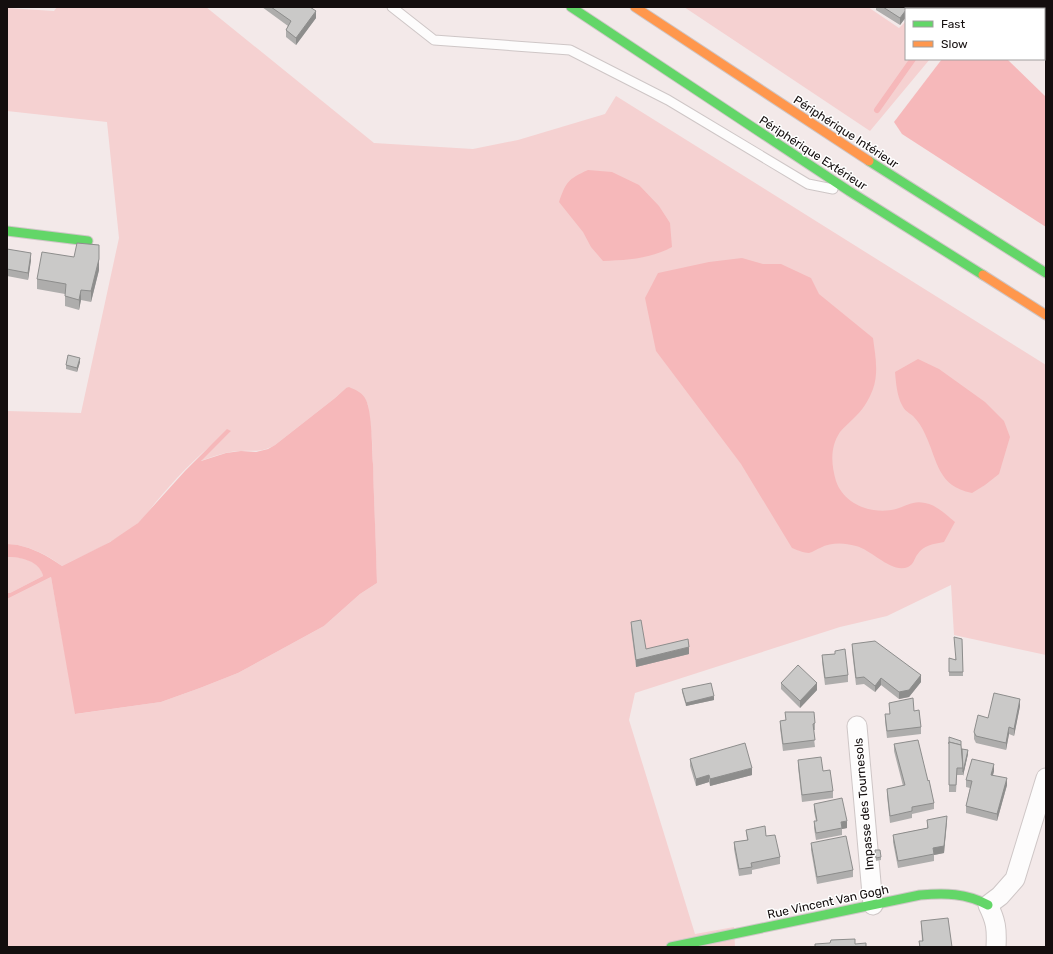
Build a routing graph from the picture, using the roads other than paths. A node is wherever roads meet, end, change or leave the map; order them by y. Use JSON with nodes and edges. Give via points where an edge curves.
{"nodes":[{"id":1,"x":392,"y":7,"type":"edge"},
{"id":2,"x":571,"y":7,"type":"edge"},
{"id":3,"x":635,"y":7,"type":"edge"},
{"id":4,"x":849,"y":191,"type":"junction"},
{"id":5,"x":7,"y":231,"type":"edge"},
{"id":6,"x":88,"y":241,"type":"dead end"},
{"id":7,"x":1046,"y":274,"type":"edge"},
{"id":8,"x":1046,"y":315,"type":"edge"},
{"id":9,"x":857,"y":726,"type":"dead end"},
{"id":10,"x":1046,"y":778,"type":"edge"},
{"id":11,"x":873,"y":905,"type":"junction"},
{"id":12,"x":988,"y":905,"type":"junction"},
{"id":13,"x":671,"y":947,"type":"edge"},
{"id":14,"x":996,"y":947,"type":"edge"}],
"edges":[{"from":1,"to":4,"type":"lane","via":[[434,40],[570,50],[668,100],[808,184]]},
{"from":2,"to":4,"type":"main road","name":"Périphérique Extérieur"},
{"from":3,"to":7,"type":"main road","name":"Périphérique Intérieur","via":[[828,135]]},
{"from":4,"to":8,"type":"main road","name":"Périphérique Extérieur"},
{"from":5,"to":6,"type":"main road"},
{"from":9,"to":11,"type":"street","name":"Impasse des Tournesols"},
{"from":10,"to":12,"type":"street","via":[[1015,879]]},
{"from":11,"to":12,"type":"main road","name":"Rue Vincent Van Gogh","via":[[942,893],[966,894]]},
{"from":11,"to":13,"type":"main road","name":"Rue Vincent Van Gogh"},
{"from":12,"to":14,"type":"street","via":[[997,931]]}]}
